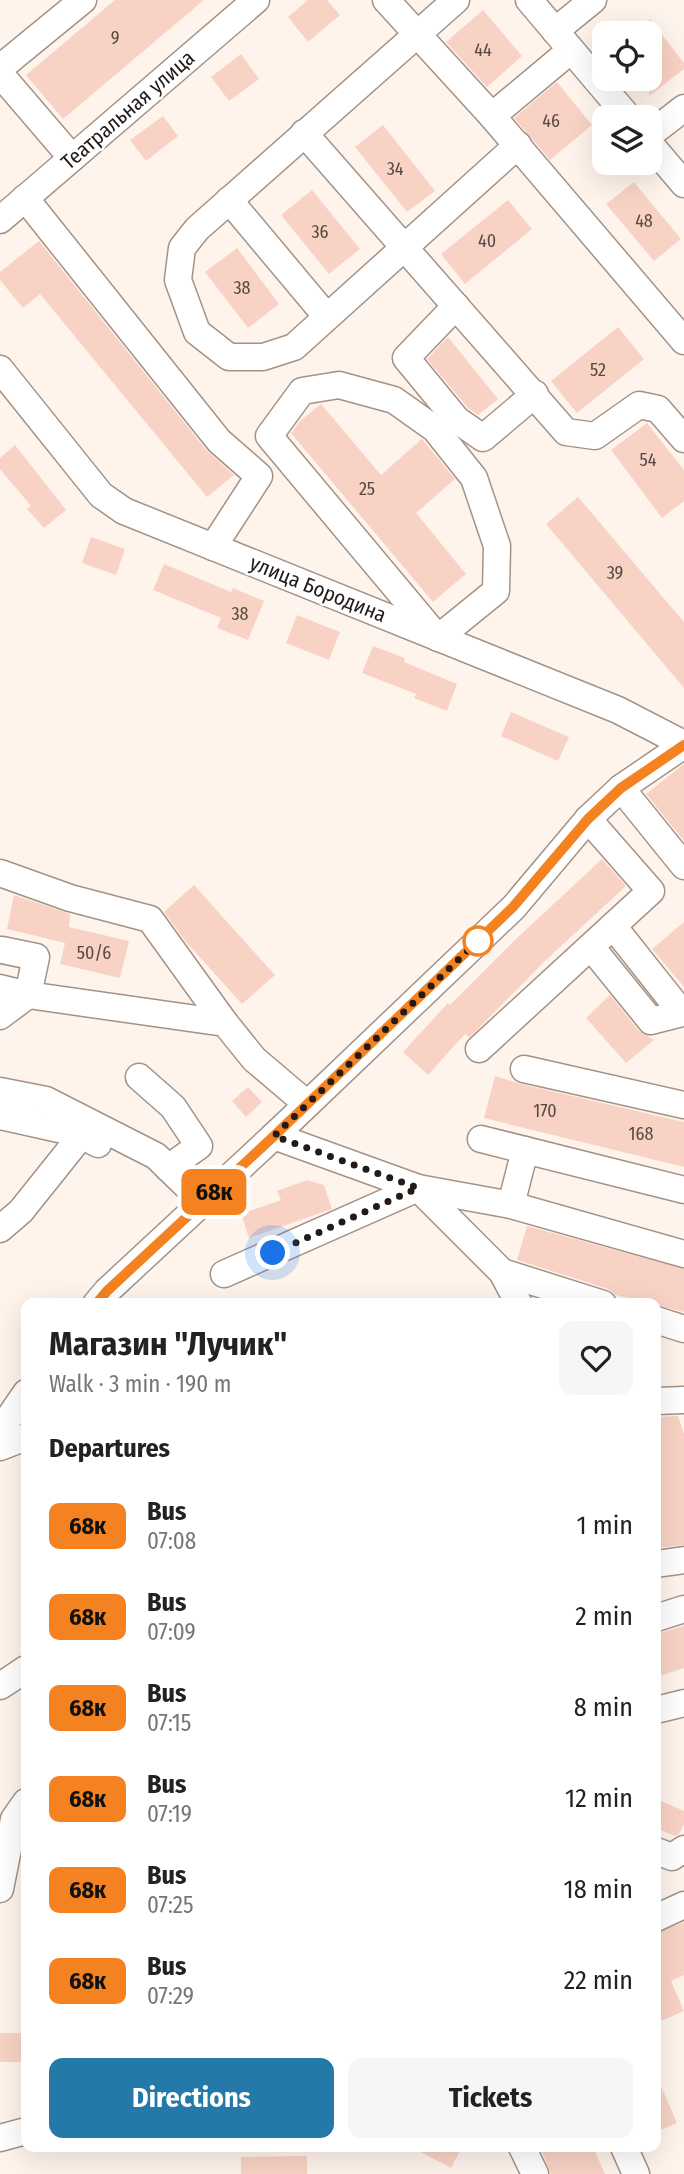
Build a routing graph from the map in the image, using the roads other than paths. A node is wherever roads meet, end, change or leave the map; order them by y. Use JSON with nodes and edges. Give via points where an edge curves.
{"nodes":[{"id":1,"x":82,"y":0,"type":"edge"},
{"id":2,"x":256,"y":0,"type":"edge"},
{"id":3,"x":386,"y":0,"type":"edge"},
{"id":4,"x":456,"y":0,"type":"edge"},
{"id":5,"x":529,"y":0,"type":"edge"},
{"id":6,"x":593,"y":0,"type":"edge"},
{"id":7,"x":416,"y":33,"type":"junction"},
{"id":8,"x":563,"y":41,"type":"junction"},
{"id":9,"x":0,"y":71,"type":"edge"},
{"id":10,"x":618,"y":105,"type":"edge"},
{"id":11,"x":683,"y":111,"type":"edge"},
{"id":12,"x":492,"y":116,"type":"junction"},
{"id":13,"x":662,"y":128,"type":"edge"},
{"id":14,"x":304,"y":133,"type":"junction"},
{"id":15,"x":517,"y":145,"type":"junction"},
{"id":16,"x":662,"y":153,"type":"edge"},
{"id":17,"x":72,"y":158,"type":"junction"},
{"id":18,"x":684,"y":184,"type":"edge"},
{"id":19,"x":25,"y":198,"type":"junction"},
{"id":20,"x":229,"y":200,"type":"junction"},
{"id":21,"x":0,"y":220,"type":"edge"},
{"id":22,"x":404,"y":248,"type":"junction"},
{"id":23,"x":456,"y":306,"type":"junction"},
{"id":24,"x":327,"y":317,"type":"junction"},
{"id":25,"x":684,"y":341,"type":"edge"},
{"id":26,"x":0,"y":369,"type":"edge"},
{"id":27,"x":534,"y":394,"type":"junction"},
{"id":28,"x":684,"y":439,"type":"edge"},
{"id":29,"x":213,"y":547,"type":"junction"},
{"id":30,"x":438,"y":638,"type":"junction"},
{"id":31,"x":684,"y":745,"type":"edge"},
{"id":32,"x":621,"y":788,"type":"junction"},
{"id":33,"x":588,"y":819,"type":"junction"},
{"id":34,"x":684,"y":866,"type":"edge"},
{"id":35,"x":0,"y":873,"type":"edge"},
{"id":36,"x":613,"y":926,"type":"junction"},
{"id":37,"x":591,"y":947,"type":"junction"},
{"id":38,"x":2,"y":950,"type":"dead end"},
{"id":39,"x":0,"y":988,"type":"edge"},
{"id":40,"x":28,"y":995,"type":"junction"},
{"id":41,"x":0,"y":1016,"type":"edge"},
{"id":42,"x":225,"y":1023,"type":"junction"},
{"id":43,"x":479,"y":1049,"type":"dead end"},
{"id":44,"x":524,"y":1069,"type":"dead end"},
{"id":45,"x":139,"y":1077,"type":"dead end"},
{"id":46,"x":0,"y":1091,"type":"edge"},
{"id":47,"x":306,"y":1104,"type":"junction"},
{"id":48,"x":684,"y":1105,"type":"edge"},
{"id":49,"x":0,"y":1116,"type":"edge"},
{"id":50,"x":81,"y":1136,"type":"junction"},
{"id":51,"x":274,"y":1136,"type":"junction"},
{"id":52,"x":481,"y":1139,"type":"dead end"},
{"id":53,"x":525,"y":1150,"type":"junction"},
{"id":54,"x":168,"y":1168,"type":"junction"},
{"id":55,"x":418,"y":1188,"type":"junction"},
{"id":56,"x":684,"y":1190,"type":"edge"},
{"id":57,"x":201,"y":1198,"type":"junction"},
{"id":58,"x":511,"y":1205,"type":"junction"},
{"id":59,"x":0,"y":1229,"type":"edge"},
{"id":60,"x":684,"y":1254,"type":"edge"},
{"id":61,"x":502,"y":1272,"type":"junction"},
{"id":62,"x":224,"y":1274,"type":"dead end"},
{"id":63,"x":101,"y":1298,"type":"edge"},
{"id":64,"x":516,"y":1298,"type":"edge"},
{"id":65,"x":584,"y":1298,"type":"edge"},
{"id":66,"x":661,"y":1322,"type":"edge"},
{"id":67,"x":684,"y":1329,"type":"edge"},
{"id":68,"x":21,"y":1400,"type":"edge"},
{"id":69,"x":684,"y":1400,"type":"edge"},
{"id":70,"x":661,"y":1401,"type":"edge"},
{"id":71,"x":0,"y":1431,"type":"edge"},
{"id":72,"x":21,"y":1439,"type":"edge"},
{"id":73,"x":0,"y":1447,"type":"edge"},
{"id":74,"x":684,"y":1560,"type":"edge"},
{"id":75,"x":661,"y":1562,"type":"edge"},
{"id":76,"x":684,"y":1609,"type":"edge"},
{"id":77,"x":661,"y":1616,"type":"edge"},
{"id":78,"x":21,"y":1673,"type":"edge"},
{"id":79,"x":0,"y":1686,"type":"edge"},
{"id":80,"x":684,"y":1703,"type":"edge"},
{"id":81,"x":661,"y":1709,"type":"edge"},
{"id":82,"x":21,"y":1809,"type":"edge"},
{"id":83,"x":684,"y":1849,"type":"edge"},
{"id":84,"x":661,"y":1853,"type":"edge"},
{"id":85,"x":0,"y":1889,"type":"edge"},
{"id":86,"x":684,"y":1905,"type":"edge"},
{"id":87,"x":661,"y":1916,"type":"edge"},
{"id":88,"x":21,"y":2132,"type":"edge"},
{"id":89,"x":0,"y":2138,"type":"edge"},
{"id":90,"x":524,"y":2152,"type":"edge"},
{"id":91,"x":626,"y":2152,"type":"edge"},
{"id":92,"x":535,"y":2174,"type":"edge"},
{"id":93,"x":636,"y":2174,"type":"edge"}],
"edges":[{"from":1,"to":9,"type":"street"},
{"from":2,"to":17,"type":"street","name":"Театральная улица"},
{"from":3,"to":7,"type":"street"},
{"from":4,"to":7,"type":"street"},
{"from":5,"to":8,"type":"street"},
{"from":6,"to":8,"type":"street"},
{"from":7,"to":12,"type":"street"},
{"from":7,"to":14,"type":"street"},
{"from":8,"to":10,"type":"street"},
{"from":8,"to":12,"type":"street"},
{"from":9,"to":17,"type":"street"},
{"from":11,"to":13,"type":"street"},
{"from":12,"to":15,"type":"street"},
{"from":14,"to":20,"type":"street"},
{"from":14,"to":22,"type":"street"},
{"from":15,"to":22,"type":"street"},
{"from":15,"to":25,"type":"street"},
{"from":16,"to":18,"type":"street"},
{"from":17,"to":19,"type":"street","name":"Театральная улица"},
{"from":19,"to":21,"type":"street","name":"Театральная улица"},
{"from":19,"to":29,"type":"street","via":[[219,441],[259,476]]},
{"from":20,"to":24,"type":"street"},
{"from":20,"to":24,"type":"street","via":[[182,248],[178,281],[197,332],[229,357],[263,357],[293,347]]},
{"from":22,"to":23,"type":"street"},
{"from":22,"to":24,"type":"street"},
{"from":23,"to":27,"type":"street"},
{"from":23,"to":27,"type":"street","via":[[406,358],[457,420],[483,438]]},
{"from":26,"to":29,"type":"street","name":"улица Бородина","via":[[102,495],[124,511]]},
{"from":27,"to":28,"type":"street","via":[[566,432],[596,436],[639,405],[658,409]]},
{"from":29,"to":30,"type":"street","name":"улица Бородина"},
{"from":30,"to":30,"type":"street","via":[[496,591],[497,546],[474,478],[435,429],[394,400],[339,385],[302,391],[269,436]]},
{"from":30,"to":31,"type":"street","name":"улица Бородина","via":[[618,710]]},
{"from":31,"to":32,"type":"street"},
{"from":32,"to":33,"type":"street"},
{"from":32,"to":34,"type":"street"},
{"from":33,"to":36,"type":"street","via":[[651,891]]},
{"from":33,"to":47,"type":"street","via":[[513,907]]},
{"from":35,"to":42,"type":"street","via":[[150,919]]},
{"from":36,"to":37,"type":"street"},
{"from":36,"to":37,"type":"street","via":[[682,1013],[651,1021]]},
{"from":37,"to":43,"type":"street"},
{"from":38,"to":40,"type":"street","via":[[36,957]]},
{"from":39,"to":40,"type":"street"},
{"from":40,"to":41,"type":"street"},
{"from":40,"to":42,"type":"street"},
{"from":42,"to":47,"type":"street","via":[[254,1059]]},
{"from":44,"to":48,"type":"street"},
{"from":45,"to":54,"type":"street","via":[[173,1107],[199,1146]]},
{"from":46,"to":54,"type":"street","via":[[46,1100],[156,1156]]},
{"from":47,"to":51,"type":"street"},
{"from":49,"to":50,"type":"street"},
{"from":50,"to":57,"type":"street"},
{"from":50,"to":59,"type":"street","via":[[21,1212]]},
{"from":51,"to":55,"type":"street"},
{"from":51,"to":57,"type":"street"},
{"from":52,"to":53,"type":"street"},
{"from":53,"to":56,"type":"street"},
{"from":53,"to":58,"type":"street"},
{"from":54,"to":57,"type":"street"},
{"from":55,"to":58,"type":"street"},
{"from":55,"to":61,"type":"street"},
{"from":55,"to":62,"type":"street"},
{"from":57,"to":63,"type":"street"},
{"from":58,"to":60,"type":"street"},
{"from":61,"to":64,"type":"street"},
{"from":61,"to":65,"type":"street"},
{"from":66,"to":67,"type":"street"},
{"from":68,"to":71,"type":"street"},
{"from":69,"to":70,"type":"street"},
{"from":72,"to":73,"type":"street"},
{"from":74,"to":75,"type":"street"},
{"from":76,"to":77,"type":"street"},
{"from":78,"to":79,"type":"street"},
{"from":80,"to":81,"type":"street"},
{"from":82,"to":85,"type":"street","via":[[14,1819]]},
{"from":83,"to":84,"type":"street","via":[[672,1857]]},
{"from":86,"to":87,"type":"street"},
{"from":88,"to":89,"type":"street"},
{"from":90,"to":92,"type":"street"},
{"from":91,"to":93,"type":"street"}]}
